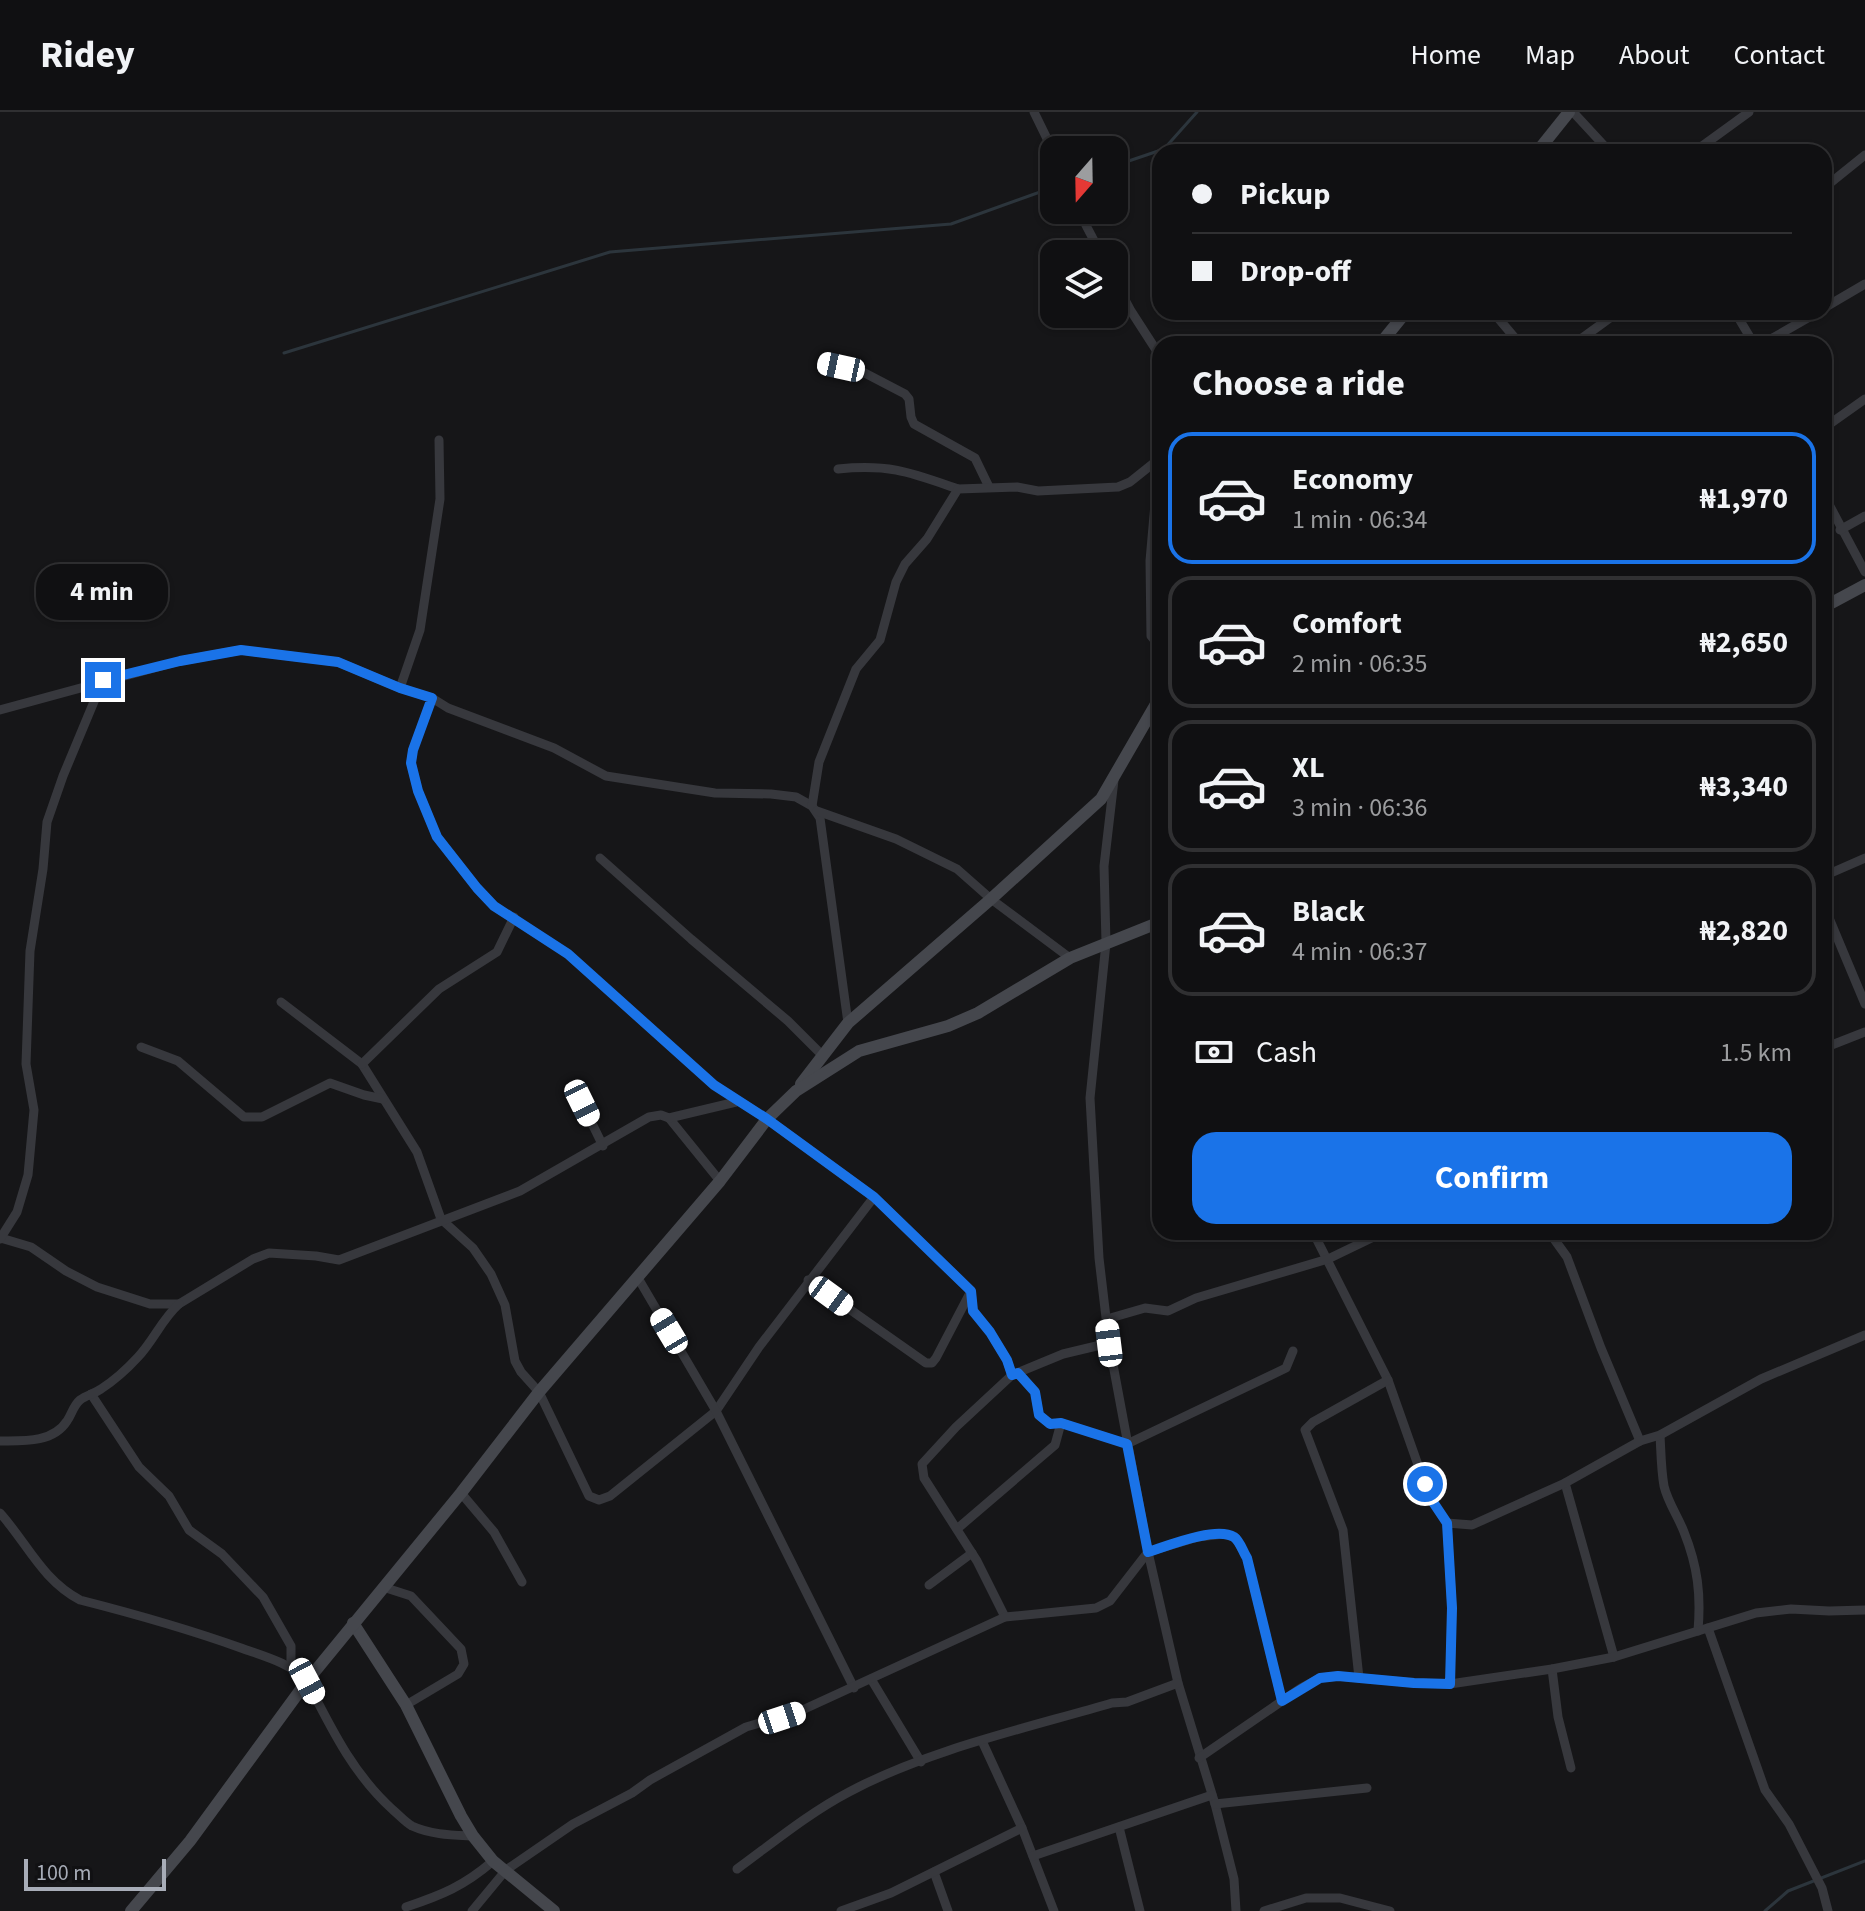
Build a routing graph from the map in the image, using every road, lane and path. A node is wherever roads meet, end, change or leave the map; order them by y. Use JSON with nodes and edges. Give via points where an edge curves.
{"nodes":[{"id":1,"x":1034,"y":112,"type":"edge"},
{"id":2,"x":1571,"y":112,"type":"edge"},
{"id":3,"x":1749,"y":112,"type":"edge"},
{"id":4,"x":1046,"y":136,"type":"edge"},
{"id":5,"x":1544,"y":144,"type":"edge"},
{"id":6,"x":1602,"y":144,"type":"edge"},
{"id":7,"x":1705,"y":144,"type":"edge"},
{"id":8,"x":1865,"y":155,"type":"edge"},
{"id":9,"x":1832,"y":182,"type":"edge"},
{"id":10,"x":1865,"y":284,"type":"edge"},
{"id":11,"x":1832,"y":303,"type":"edge"},
{"id":12,"x":1128,"y":305,"type":"edge"},
{"id":13,"x":1400,"y":320,"type":"edge"},
{"id":14,"x":1500,"y":320,"type":"edge"},
{"id":15,"x":1607,"y":320,"type":"edge"},
{"id":16,"x":1804,"y":320,"type":"edge"},
{"id":17,"x":1386,"y":336,"type":"edge"},
{"id":18,"x":1513,"y":336,"type":"edge"},
{"id":19,"x":1585,"y":336,"type":"edge"},
{"id":20,"x":1776,"y":336,"type":"edge"},
{"id":21,"x":1152,"y":344,"type":"edge"},
{"id":22,"x":822,"y":363,"type":"dead end"},
{"id":23,"x":1865,"y":399,"type":"edge"},
{"id":24,"x":1832,"y":422,"type":"edge"},
{"id":25,"x":439,"y":440,"type":"dead end"},
{"id":26,"x":1152,"y":464,"type":"edge"},
{"id":27,"x":838,"y":469,"type":"dead end"},
{"id":28,"x":989,"y":487,"type":"junction"},
{"id":29,"x":958,"y":489,"type":"junction"},
{"id":30,"x":1832,"y":512,"type":"edge"},
{"id":31,"x":1865,"y":516,"type":"edge"},
{"id":32,"x":1840,"y":530,"type":"junction"},
{"id":33,"x":1152,"y":540,"type":"edge"},
{"id":34,"x":1865,"y":572,"type":"edge"},
{"id":35,"x":1865,"y":585,"type":"edge"},
{"id":36,"x":1832,"y":603,"type":"edge"},
{"id":37,"x":1152,"y":637,"type":"edge"},
{"id":38,"x":103,"y":680,"type":"junction"},
{"id":39,"x":400,"y":688,"type":"junction"},
{"id":40,"x":432,"y":698,"type":"junction"},
{"id":41,"x":0,"y":710,"type":"edge"},
{"id":42,"x":1152,"y":711,"type":"edge"},
{"id":43,"x":1114,"y":780,"type":"junction"},
{"id":44,"x":814,"y":808,"type":"junction"},
{"id":45,"x":600,"y":858,"type":"dead end"},
{"id":46,"x":1865,"y":858,"type":"edge"},
{"id":47,"x":1832,"y":872,"type":"edge"},
{"id":48,"x":991,"y":899,"type":"junction"},
{"id":49,"x":514,"y":917,"type":"junction"},
{"id":50,"x":1152,"y":925,"type":"edge"},
{"id":51,"x":1832,"y":925,"type":"edge"},
{"id":52,"x":1106,"y":943,"type":"junction"},
{"id":53,"x":1070,"y":958,"type":"junction"},
{"id":54,"x":281,"y":1002,"type":"dead end"},
{"id":55,"x":1865,"y":1004,"type":"edge"},
{"id":56,"x":848,"y":1023,"type":"junction"},
{"id":57,"x":1865,"y":1032,"type":"edge"},
{"id":58,"x":1832,"y":1045,"type":"edge"},
{"id":59,"x":141,"y":1047,"type":"dead end"},
{"id":60,"x":823,"y":1056,"type":"junction"},
{"id":61,"x":362,"y":1064,"type":"junction"},
{"id":62,"x":796,"y":1091,"type":"junction"},
{"id":63,"x":582,"y":1095,"type":"dead end"},
{"id":64,"x":383,"y":1099,"type":"junction"},
{"id":65,"x":736,"y":1102,"type":"junction"},
{"id":66,"x":669,"y":1118,"type":"junction"},
{"id":67,"x":767,"y":1119,"type":"junction"},
{"id":68,"x":603,"y":1146,"type":"junction"},
{"id":69,"x":720,"y":1181,"type":"junction"},
{"id":70,"x":874,"y":1197,"type":"junction"},
{"id":71,"x":441,"y":1219,"type":"junction"},
{"id":72,"x":0,"y":1239,"type":"edge"},
{"id":73,"x":1317,"y":1240,"type":"edge"},
{"id":74,"x":1367,"y":1240,"type":"edge"},
{"id":75,"x":1555,"y":1240,"type":"edge"},
{"id":76,"x":1328,"y":1259,"type":"junction"},
{"id":77,"x":638,"y":1278,"type":"junction"},
{"id":78,"x":808,"y":1280,"type":"junction"},
{"id":79,"x":971,"y":1291,"type":"junction"},
{"id":80,"x":179,"y":1304,"type":"junction"},
{"id":81,"x":1107,"y":1319,"type":"junction"},
{"id":82,"x":1865,"y":1335,"type":"edge"},
{"id":83,"x":1109,"y":1343,"type":"junction"},
{"id":84,"x":1293,"y":1351,"type":"dead end"},
{"id":85,"x":1015,"y":1374,"type":"junction"},
{"id":86,"x":1388,"y":1380,"type":"junction"},
{"id":87,"x":539,"y":1392,"type":"junction"},
{"id":88,"x":91,"y":1394,"type":"junction"},
{"id":89,"x":716,"y":1411,"type":"junction"},
{"id":90,"x":1061,"y":1423,"type":"junction"},
{"id":91,"x":1660,"y":1435,"type":"junction"},
{"id":92,"x":0,"y":1441,"type":"edge"},
{"id":93,"x":1640,"y":1441,"type":"junction"},
{"id":94,"x":1127,"y":1444,"type":"junction"},
{"id":95,"x":1565,"y":1483,"type":"junction"},
{"id":96,"x":461,"y":1493,"type":"junction"},
{"id":97,"x":0,"y":1513,"type":"edge"},
{"id":98,"x":1447,"y":1523,"type":"junction"},
{"id":99,"x":957,"y":1529,"type":"junction"},
{"id":100,"x":1148,"y":1552,"type":"junction"},
{"id":101,"x":972,"y":1553,"type":"junction"},
{"id":102,"x":522,"y":1582,"type":"dead end"},
{"id":103,"x":929,"y":1585,"type":"dead end"},
{"id":104,"x":383,"y":1587,"type":"junction"},
{"id":105,"x":1865,"y":1610,"type":"edge"},
{"id":106,"x":1005,"y":1617,"type":"junction"},
{"id":107,"x":353,"y":1623,"type":"junction"},
{"id":108,"x":1708,"y":1628,"type":"junction"},
{"id":109,"x":1698,"y":1631,"type":"junction"},
{"id":110,"x":1614,"y":1657,"type":"junction"},
{"id":111,"x":291,"y":1668,"type":"junction"},
{"id":112,"x":1552,"y":1669,"type":"junction"},
{"id":113,"x":1359,"y":1678,"type":"junction"},
{"id":114,"x":871,"y":1679,"type":"junction"},
{"id":115,"x":307,"y":1681,"type":"junction"},
{"id":116,"x":1178,"y":1683,"type":"junction"},
{"id":117,"x":1450,"y":1684,"type":"junction"},
{"id":118,"x":854,"y":1688,"type":"junction"},
{"id":119,"x":1282,"y":1701,"type":"junction"},
{"id":120,"x":406,"y":1705,"type":"junction"},
{"id":121,"x":982,"y":1741,"type":"junction"},
{"id":122,"x":1199,"y":1758,"type":"junction"},
{"id":123,"x":921,"y":1762,"type":"junction"},
{"id":124,"x":1571,"y":1768,"type":"dead end"},
{"id":125,"x":1367,"y":1788,"type":"dead end"},
{"id":126,"x":1213,"y":1800,"type":"junction"},
{"id":127,"x":1119,"y":1827,"type":"junction"},
{"id":128,"x":1022,"y":1828,"type":"junction"},
{"id":129,"x":473,"y":1836,"type":"junction"},
{"id":130,"x":1038,"y":1854,"type":"junction"},
{"id":131,"x":493,"y":1861,"type":"junction"},
{"id":132,"x":737,"y":1869,"type":"dead end"},
{"id":133,"x":506,"y":1870,"type":"junction"},
{"id":134,"x":934,"y":1872,"type":"junction"},
{"id":135,"x":406,"y":1907,"type":"dead end"},
{"id":136,"x":131,"y":1911,"type":"edge"},
{"id":137,"x":472,"y":1911,"type":"edge"},
{"id":138,"x":554,"y":1911,"type":"edge"},
{"id":139,"x":843,"y":1911,"type":"edge"},
{"id":140,"x":948,"y":1911,"type":"edge"},
{"id":141,"x":1054,"y":1911,"type":"edge"},
{"id":142,"x":1140,"y":1911,"type":"edge"},
{"id":143,"x":1236,"y":1911,"type":"edge"},
{"id":144,"x":1264,"y":1911,"type":"edge"},
{"id":145,"x":1390,"y":1911,"type":"edge"},
{"id":146,"x":1828,"y":1911,"type":"edge"}],
"edges":[{"from":1,"to":4,"type":"street"},
{"from":2,"to":5,"type":"street"},
{"from":2,"to":6,"type":"street"},
{"from":3,"to":7,"type":"street"},
{"from":8,"to":9,"type":"street"},
{"from":10,"to":11,"type":"street"},
{"from":12,"to":21,"type":"street"},
{"from":13,"to":17,"type":"street"},
{"from":14,"to":18,"type":"street"},
{"from":15,"to":19,"type":"street"},
{"from":16,"to":20,"type":"street"},
{"from":22,"to":28,"type":"street","via":[[859,370],[905,394],[914,424],[975,458]]},
{"from":23,"to":24,"type":"street"},
{"from":25,"to":39,"type":"street","via":[[440,499],[420,630]]},
{"from":26,"to":28,"type":"street","via":[[1118,487]]},
{"from":27,"to":29,"type":"street","via":[[901,469]]},
{"from":28,"to":29,"type":"street"},
{"from":29,"to":44,"type":"street","via":[[905,564],[880,640],[856,669],[819,762]]},
{"from":30,"to":32,"type":"street"},
{"from":31,"to":32,"type":"street"},
{"from":32,"to":34,"type":"street"},
{"from":33,"to":37,"type":"street"},
{"from":35,"to":36,"type":"street"},
{"from":38,"to":39,"type":"street","via":[[241,650],[338,662]]},
{"from":38,"to":41,"type":"street"},
{"from":38,"to":72,"type":"street","via":[[47,822],[30,951],[26,1064],[34,1110],[28,1175],[17,1212]]},
{"from":39,"to":40,"type":"street"},
{"from":40,"to":44,"type":"street","via":[[554,748],[606,776],[715,793],[796,797]]},
{"from":40,"to":49,"type":"street","via":[[411,763],[418,791],[437,837],[494,906]]},
{"from":42,"to":43,"type":"street"},
{"from":43,"to":48,"type":"street","via":[[1101,799]]},
{"from":43,"to":52,"type":"street","via":[[1104,866]]},
{"from":44,"to":48,"type":"street","via":[[957,869]]},
{"from":44,"to":56,"type":"street","via":[[820,818]]},
{"from":45,"to":60,"type":"street"},
{"from":46,"to":47,"type":"street"},
{"from":48,"to":53,"type":"street"},
{"from":48,"to":56,"type":"street"},
{"from":49,"to":61,"type":"street","via":[[497,952],[439,989]]},
{"from":49,"to":65,"type":"street","via":[[568,954]]},
{"from":50,"to":52,"type":"street"},
{"from":51,"to":55,"type":"street"},
{"from":52,"to":53,"type":"street"},
{"from":52,"to":81,"type":"street","via":[[1090,1098]]},
{"from":53,"to":62,"type":"street","via":[[978,1013],[859,1051]]},
{"from":54,"to":61,"type":"street"},
{"from":56,"to":60,"type":"street"},
{"from":57,"to":58,"type":"street"},
{"from":59,"to":64,"type":"street","via":[[178,1061],[244,1117],[262,1117],[330,1083]]},
{"from":60,"to":62,"type":"street"},
{"from":61,"to":64,"type":"street"},
{"from":62,"to":67,"type":"street"},
{"from":63,"to":68,"type":"street"},
{"from":64,"to":71,"type":"street","via":[[417,1152]]},
{"from":65,"to":66,"type":"street"},
{"from":65,"to":67,"type":"street"},
{"from":66,"to":68,"type":"street","via":[[649,1117]]},
{"from":66,"to":69,"type":"street"},
{"from":67,"to":69,"type":"street"},
{"from":67,"to":70,"type":"street"},
{"from":68,"to":71,"type":"street","via":[[520,1191]]},
{"from":69,"to":77,"type":"street"},
{"from":70,"to":78,"type":"street"},
{"from":70,"to":79,"type":"street"},
{"from":71,"to":80,"type":"street","via":[[339,1260],[269,1253]]},
{"from":71,"to":87,"type":"street","via":[[473,1248],[491,1274],[505,1305],[515,1361]]},
{"from":72,"to":80,"type":"street","via":[[31,1247],[97,1287],[150,1304]]},
{"from":73,"to":76,"type":"street"},
{"from":74,"to":76,"type":"street"},
{"from":75,"to":93,"type":"street","via":[[1567,1257]]},
{"from":76,"to":81,"type":"street","via":[[1168,1311],[1145,1308]]},
{"from":76,"to":86,"type":"street"},
{"from":77,"to":87,"type":"street"},
{"from":77,"to":89,"type":"street"},
{"from":78,"to":79,"type":"street","via":[[926,1363],[936,1358]]},
{"from":78,"to":89,"type":"street"},
{"from":79,"to":85,"type":"street","via":[[973,1311]]},
{"from":80,"to":88,"type":"street","via":[[137,1358]]},
{"from":81,"to":83,"type":"street"},
{"from":82,"to":91,"type":"street","via":[[1761,1379]]},
{"from":83,"to":85,"type":"street"},
{"from":83,"to":94,"type":"street"},
{"from":84,"to":94,"type":"street","via":[[1286,1368]]},
{"from":85,"to":90,"type":"street","via":[[1035,1392],[1039,1415],[1050,1424]]},
{"from":85,"to":99,"type":"street","via":[[922,1464],[924,1478]]},
{"from":86,"to":98,"type":"street","via":[[1429,1496]]},
{"from":86,"to":113,"type":"street","via":[[1305,1430],[1343,1530]]},
{"from":87,"to":89,"type":"street","via":[[589,1496],[599,1500]]},
{"from":87,"to":96,"type":"street"},
{"from":88,"to":92,"type":"street","via":[[75,1405],[54,1435]]},
{"from":88,"to":111,"type":"street","via":[[189,1530],[222,1554],[263,1597],[291,1646]]},
{"from":89,"to":118,"type":"street"},
{"from":90,"to":94,"type":"street"},
{"from":90,"to":99,"type":"street","via":[[1055,1445]]},
{"from":91,"to":93,"type":"street"},
{"from":91,"to":109,"type":"street","via":[[1664,1486],[1698,1578]]},
{"from":93,"to":95,"type":"street"},
{"from":94,"to":100,"type":"street"},
{"from":95,"to":98,"type":"street","via":[[1472,1525]]},
{"from":95,"to":110,"type":"street"},
{"from":96,"to":102,"type":"street","via":[[494,1532]]},
{"from":96,"to":104,"type":"street"},
{"from":97,"to":111,"type":"street","via":[[63,1591],[191,1630]]},
{"from":98,"to":117,"type":"street"},
{"from":99,"to":101,"type":"street"},
{"from":100,"to":106,"type":"street","via":[[1110,1601],[1096,1608]]},
{"from":100,"to":116,"type":"street"},
{"from":100,"to":119,"type":"street","via":[[1198,1537],[1236,1538],[1247,1558]]},
{"from":101,"to":103,"type":"street"},
{"from":101,"to":106,"type":"street"},
{"from":104,"to":107,"type":"street"},
{"from":104,"to":120,"type":"street","via":[[411,1596],[461,1649],[464,1664],[458,1674]]},
{"from":105,"to":108,"type":"street","via":[[1756,1613]]},
{"from":106,"to":114,"type":"street"},
{"from":107,"to":115,"type":"street"},
{"from":107,"to":120,"type":"street"},
{"from":108,"to":109,"type":"street"},
{"from":108,"to":146,"type":"street","via":[[1765,1790],[1789,1824]]},
{"from":109,"to":110,"type":"street"},
{"from":110,"to":112,"type":"street"},
{"from":111,"to":115,"type":"street"},
{"from":112,"to":117,"type":"street"},
{"from":112,"to":124,"type":"street"},
{"from":113,"to":117,"type":"street"},
{"from":113,"to":119,"type":"street","via":[[1320,1678]]},
{"from":114,"to":118,"type":"street"},
{"from":114,"to":123,"type":"street"},
{"from":115,"to":129,"type":"street","via":[[348,1759],[380,1798],[409,1824],[444,1835]]},
{"from":115,"to":136,"type":"street","via":[[190,1841]]},
{"from":116,"to":121,"type":"street"},
{"from":116,"to":122,"type":"street"},
{"from":118,"to":133,"type":"street","via":[[732,1734],[573,1824]]},
{"from":119,"to":122,"type":"street"},
{"from":120,"to":129,"type":"street"},
{"from":121,"to":123,"type":"street"},
{"from":121,"to":128,"type":"street"},
{"from":122,"to":126,"type":"street"},
{"from":123,"to":132,"type":"street","via":[[850,1792]]},
{"from":125,"to":126,"type":"street"},
{"from":126,"to":127,"type":"street"},
{"from":126,"to":143,"type":"street","via":[[1234,1879]]},
{"from":127,"to":130,"type":"street"},
{"from":127,"to":142,"type":"street"},
{"from":128,"to":130,"type":"street"},
{"from":128,"to":134,"type":"street"},
{"from":129,"to":131,"type":"street"},
{"from":130,"to":141,"type":"street"},
{"from":131,"to":133,"type":"street"},
{"from":131,"to":135,"type":"street","via":[[446,1894]]},
{"from":133,"to":137,"type":"street"},
{"from":133,"to":138,"type":"street"},
{"from":134,"to":139,"type":"street"},
{"from":134,"to":140,"type":"street"},
{"from":144,"to":145,"type":"street","via":[[1306,1898],[1340,1898]]}]}
